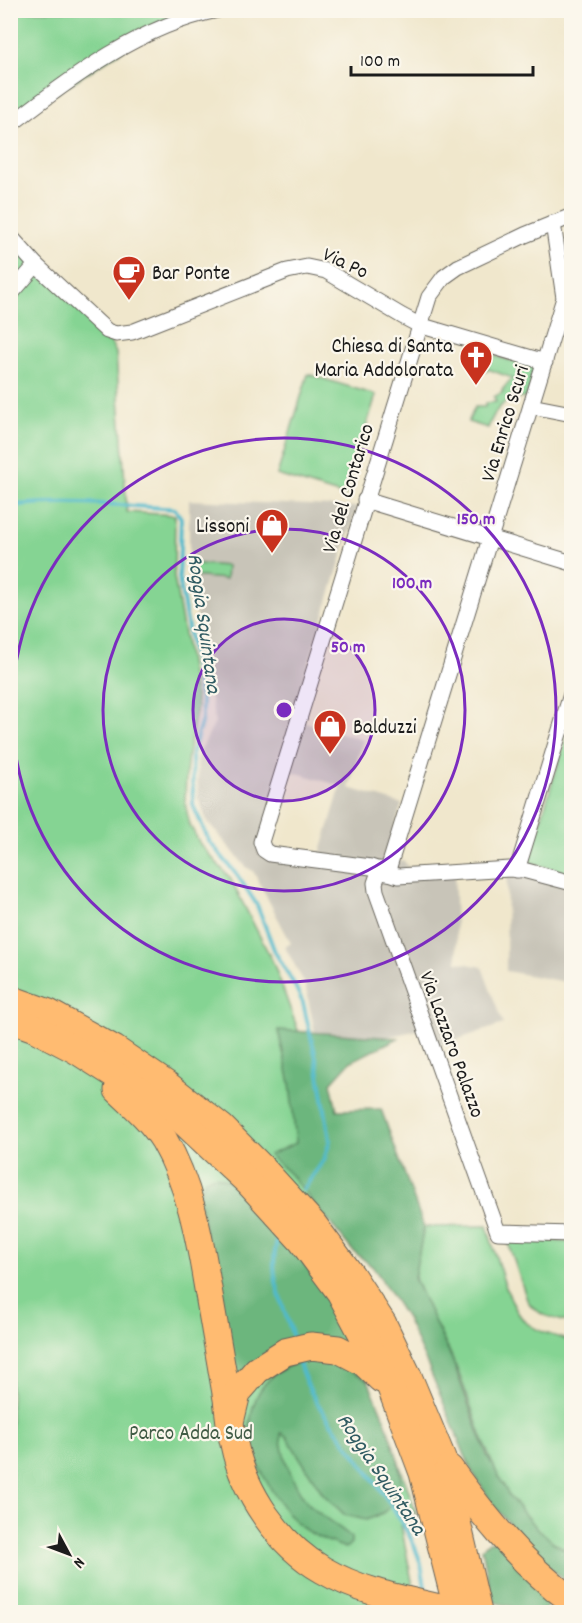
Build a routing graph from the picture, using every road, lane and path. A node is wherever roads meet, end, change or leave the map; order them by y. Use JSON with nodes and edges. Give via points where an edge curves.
{"nodes":[{"id":1,"x":218,"y":10,"type":"edge"},
{"id":2,"x":10,"y":125,"type":"edge"},
{"id":3,"x":572,"y":216,"type":"edge"},
{"id":4,"x":553,"y":224,"type":"junction"},
{"id":5,"x":10,"y":237,"type":"edge"},
{"id":6,"x":36,"y":265,"type":"junction"},
{"id":7,"x":10,"y":295,"type":"edge"},
{"id":8,"x":419,"y":325,"type":"junction"},
{"id":9,"x":544,"y":362,"type":"junction"},
{"id":10,"x":531,"y":406,"type":"junction"},
{"id":11,"x":572,"y":414,"type":"edge"},
{"id":12,"x":365,"y":500,"type":"junction"},
{"id":13,"x":490,"y":539,"type":"junction"},
{"id":14,"x":572,"y":563,"type":"edge"},
{"id":15,"x":572,"y":691,"type":"edge"},
{"id":16,"x":517,"y":870,"type":"junction"},
{"id":17,"x":383,"y":872,"type":"junction"},
{"id":18,"x":572,"y":883,"type":"edge"},
{"id":19,"x":10,"y":999,"type":"edge"},
{"id":20,"x":10,"y":1019,"type":"edge"},
{"id":21,"x":76,"y":1050,"type":"junction"},
{"id":22,"x":572,"y":1234,"type":"edge"},
{"id":23,"x":391,"y":1388,"type":"junction"},
{"id":24,"x":230,"y":1422,"type":"junction"},
{"id":25,"x":441,"y":1458,"type":"junction"},
{"id":26,"x":572,"y":1601,"type":"edge"},
{"id":27,"x":457,"y":1612,"type":"edge"},
{"id":28,"x":478,"y":1612,"type":"edge"}],
"edges":[{"from":1,"to":2,"type":"street","via":[[166,26],[124,45]]},
{"from":3,"to":4,"type":"street","name":"Via del Contarico"},
{"from":4,"to":8,"type":"street","name":"Via del Contarico","via":[[444,277],[429,297]]},
{"from":4,"to":9,"type":"street","name":"Via Enrico Scuri","via":[[564,291]]},
{"from":5,"to":6,"type":"street","name":"Via Po"},
{"from":6,"to":7,"type":"street"},
{"from":6,"to":8,"type":"street","name":"Via Po","via":[[107,331],[116,334],[132,332],[287,271],[307,267],[336,276]]},
{"from":8,"to":9,"type":"street"},
{"from":8,"to":12,"type":"street","name":"Via del Contarico"},
{"from":9,"to":10,"type":"street","name":"Via Enrico Scuri"},
{"from":10,"to":11,"type":"street"},
{"from":10,"to":13,"type":"street","name":"Via Enrico Scuri"},
{"from":12,"to":13,"type":"street"},
{"from":12,"to":17,"type":"street","name":"Via del Contarico","via":[[261,847],[270,854]]},
{"from":13,"to":14,"type":"street"},
{"from":13,"to":17,"type":"street","name":"Via Enrico Scuri"},
{"from":15,"to":16,"type":"street"},
{"from":16,"to":17,"type":"street","via":[[405,876]]},
{"from":16,"to":18,"type":"street"},
{"from":17,"to":22,"type":"street","name":"Via Lazzaro Palazzo","via":[[375,888],[498,1232]]},
{"from":19,"to":25,"type":"highway","via":[[48,1013],[114,1049],[222,1128],[262,1168],[313,1224],[383,1324]]},
{"from":20,"to":21,"type":"highway"},
{"from":21,"to":23,"type":"highway","via":[[171,1110],[249,1184],[302,1241],[340,1292]]},
{"from":21,"to":24,"type":"highway","via":[[139,1110],[164,1140],[181,1176],[202,1251]]},
{"from":23,"to":24,"type":"highway","via":[[363,1362],[338,1349],[311,1346],[285,1352],[257,1370],[237,1393]]},
{"from":23,"to":27,"type":"highway","via":[[423,1473]]},
{"from":24,"to":27,"type":"highway","via":[[234,1445],[255,1498],[297,1552],[353,1585]]},
{"from":25,"to":26,"type":"highway","via":[[506,1542],[544,1581]]},
{"from":25,"to":28,"type":"highway"}]}
